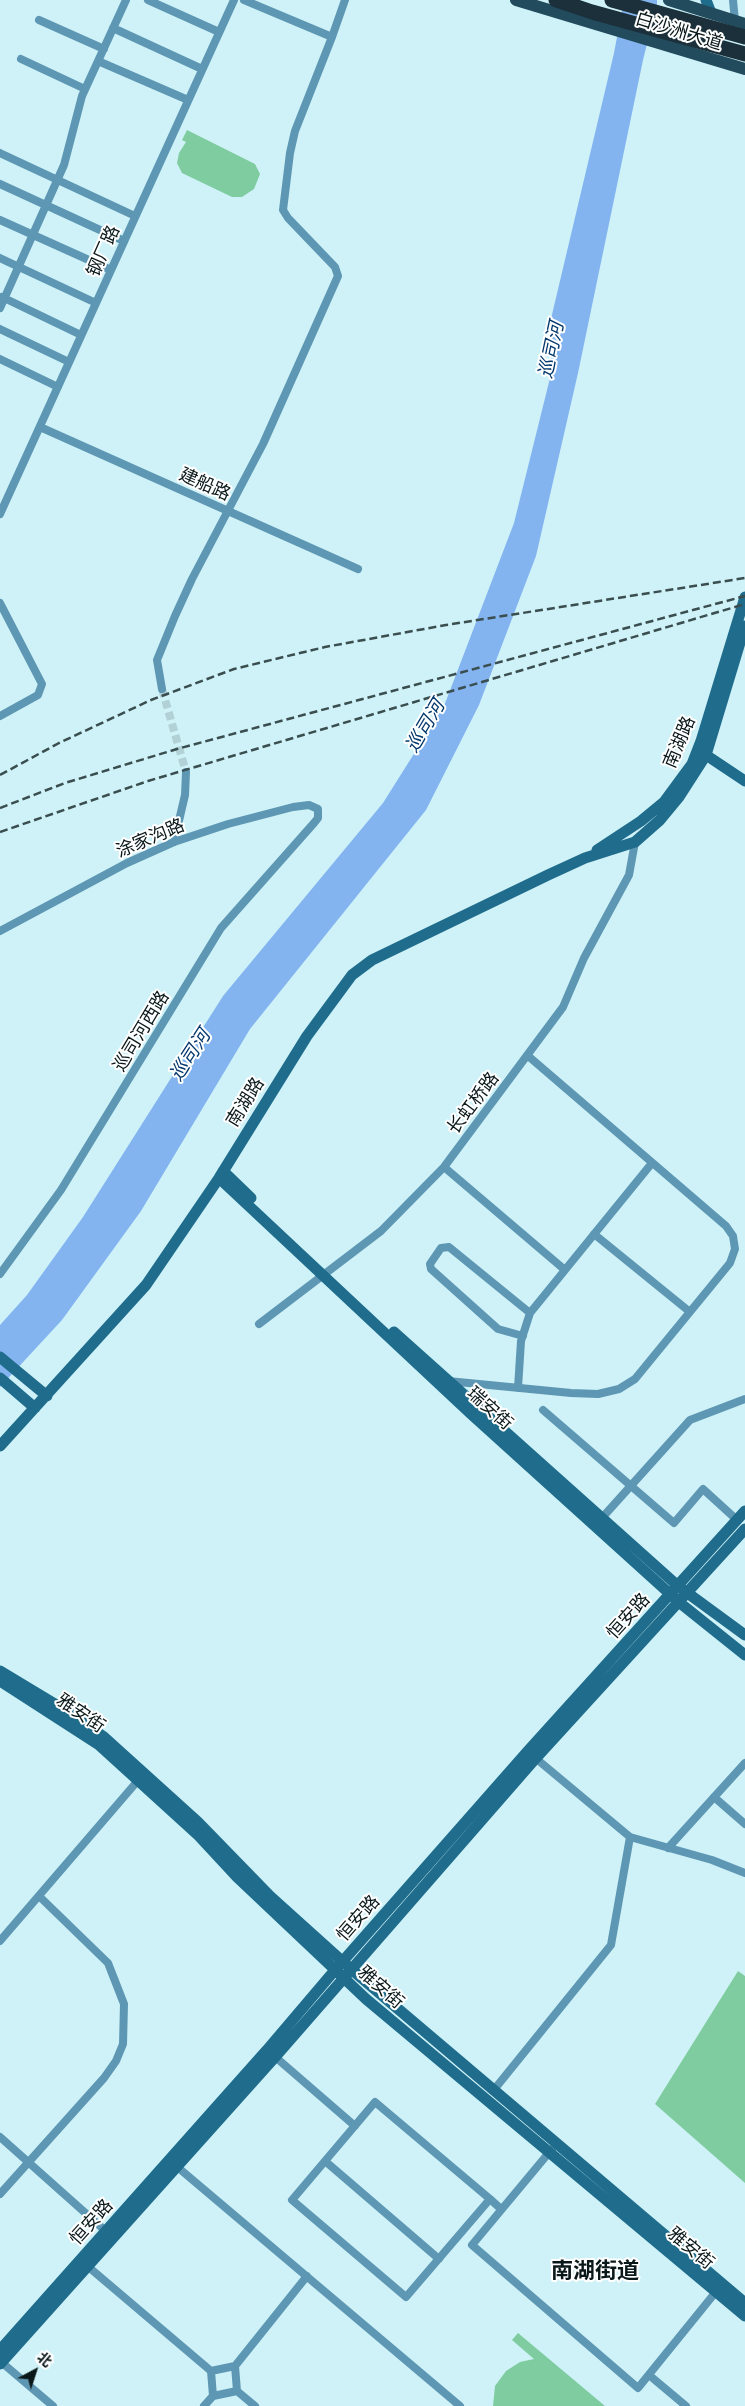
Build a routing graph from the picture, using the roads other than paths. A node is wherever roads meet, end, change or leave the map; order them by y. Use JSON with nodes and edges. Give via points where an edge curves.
{"nodes":[{"id":1,"x":126,"y":0,"type":"edge"},
{"id":2,"x":148,"y":0,"type":"edge"},
{"id":3,"x":234,"y":0,"type":"edge"},
{"id":4,"x":244,"y":0,"type":"edge"},
{"id":5,"x":346,"y":0,"type":"edge"},
{"id":6,"x":516,"y":0,"type":"edge"},
{"id":7,"x":556,"y":0,"type":"edge"},
{"id":8,"x":612,"y":0,"type":"edge"},
{"id":9,"x":733,"y":0,"type":"edge"},
{"id":10,"x":671,"y":1,"type":"edge"},
{"id":11,"x":538,"y":4,"type":"edge"},
{"id":12,"x":705,"y":6,"type":"edge"},
{"id":13,"x":39,"y":20,"type":"dead end"},
{"id":14,"x":740,"y":22,"type":"edge"},
{"id":15,"x":113,"y":28,"type":"junction"},
{"id":16,"x":219,"y":32,"type":"junction"},
{"id":17,"x":332,"y":37,"type":"junction"},
{"id":18,"x":745,"y":37,"type":"edge"},
{"id":19,"x":104,"y":49,"type":"junction"},
{"id":20,"x":745,"y":54,"type":"edge"},
{"id":21,"x":699,"y":55,"type":"junction"},
{"id":22,"x":21,"y":59,"type":"dead end"},
{"id":23,"x":98,"y":61,"type":"junction"},
{"id":24,"x":202,"y":69,"type":"junction"},
{"id":25,"x":745,"y":69,"type":"edge"},
{"id":26,"x":745,"y":75,"type":"edge"},
{"id":27,"x":85,"y":89,"type":"junction"},
{"id":28,"x":188,"y":100,"type":"junction"},
{"id":29,"x":0,"y":153,"type":"edge"},
{"id":30,"x":57,"y":179,"type":"junction"},
{"id":31,"x":0,"y":184,"type":"edge"},
{"id":32,"x":46,"y":205,"type":"junction"},
{"id":33,"x":135,"y":216,"type":"junction"},
{"id":34,"x":0,"y":220,"type":"edge"},
{"id":35,"x":33,"y":235,"type":"junction"},
{"id":36,"x":124,"y":241,"type":"junction"},
{"id":37,"x":0,"y":258,"type":"edge"},
{"id":38,"x":19,"y":267,"type":"junction"},
{"id":39,"x":111,"y":270,"type":"junction"},
{"id":40,"x":2,"y":297,"type":"edge"},
{"id":41,"x":96,"y":303,"type":"junction"},
{"id":42,"x":0,"y":308,"type":"edge"},
{"id":43,"x":0,"y":329,"type":"edge"},
{"id":44,"x":81,"y":335,"type":"junction"},
{"id":45,"x":0,"y":359,"type":"edge"},
{"id":46,"x":69,"y":362,"type":"junction"},
{"id":47,"x":58,"y":386,"type":"junction"},
{"id":48,"x":40,"y":427,"type":"junction"},
{"id":49,"x":227,"y":511,"type":"junction"},
{"id":50,"x":0,"y":514,"type":"edge"},
{"id":51,"x":358,"y":569,"type":"dead end"},
{"id":52,"x":745,"y":597,"type":"edge"},
{"id":53,"x":0,"y":603,"type":"edge"},
{"id":54,"x":745,"y":626,"type":"edge"},
{"id":55,"x":162,"y":689,"type":"tunnel mouth"},
{"id":56,"x":0,"y":716,"type":"edge"},
{"id":57,"x":703,"y":750,"type":"junction"},
{"id":58,"x":186,"y":772,"type":"tunnel mouth"},
{"id":59,"x":745,"y":773,"type":"edge"},
{"id":60,"x":745,"y":781,"type":"edge"},
{"id":61,"x":319,"y":814,"type":"joint"},
{"id":62,"x":174,"y":842,"type":"junction"},
{"id":63,"x":635,"y":842,"type":"junction"},
{"id":64,"x":585,"y":858,"type":"junction"},
{"id":65,"x":0,"y":930,"type":"edge"},
{"id":66,"x":527,"y":1056,"type":"junction"},
{"id":67,"x":652,"y":1163,"type":"junction"},
{"id":68,"x":444,"y":1167,"type":"junction"},
{"id":69,"x":221,"y":1175,"type":"junction"},
{"id":70,"x":594,"y":1234,"type":"junction"},
{"id":71,"x":565,"y":1270,"type":"junction"},
{"id":72,"x":0,"y":1274,"type":"edge"},
{"id":73,"x":326,"y":1274,"type":"junction"},
{"id":74,"x":690,"y":1312,"type":"junction"},
{"id":75,"x":530,"y":1313,"type":"junction"},
{"id":76,"x":259,"y":1324,"type":"dead end"},
{"id":77,"x":523,"y":1336,"type":"junction"},
{"id":78,"x":0,"y":1357,"type":"edge"},
{"id":79,"x":0,"y":1378,"type":"edge"},
{"id":80,"x":446,"y":1380,"type":"junction"},
{"id":81,"x":518,"y":1388,"type":"junction"},
{"id":82,"x":47,"y":1396,"type":"junction"},
{"id":83,"x":745,"y":1399,"type":"edge"},
{"id":84,"x":35,"y":1408,"type":"junction"},
{"id":85,"x":542,"y":1410,"type":"dead end"},
{"id":86,"x":0,"y":1446,"type":"edge"},
{"id":87,"x":631,"y":1486,"type":"junction"},
{"id":88,"x":741,"y":1516,"type":"edge"},
{"id":89,"x":601,"y":1519,"type":"junction"},
{"id":90,"x":745,"y":1529,"type":"edge"},
{"id":91,"x":679,"y":1592,"type":"junction"},
{"id":92,"x":680,"y":1603,"type":"junction"},
{"id":93,"x":745,"y":1635,"type":"edge"},
{"id":94,"x":745,"y":1655,"type":"edge"},
{"id":95,"x":1,"y":1676,"type":"edge"},
{"id":96,"x":532,"y":1755,"type":"junction"},
{"id":97,"x":745,"y":1763,"type":"edge"},
{"id":98,"x":141,"y":1777,"type":"junction"},
{"id":99,"x":714,"y":1797,"type":"junction"},
{"id":100,"x":745,"y":1824,"type":"edge"},
{"id":101,"x":630,"y":1837,"type":"junction"},
{"id":102,"x":668,"y":1848,"type":"junction"},
{"id":103,"x":745,"y":1873,"type":"edge"},
{"id":104,"x":40,"y":1897,"type":"junction"},
{"id":105,"x":0,"y":1941,"type":"edge"},
{"id":106,"x":343,"y":1970,"type":"junction"},
{"id":107,"x":271,"y":2054,"type":"junction"},
{"id":108,"x":493,"y":2091,"type":"junction"},
{"id":109,"x":355,"y":2126,"type":"junction"},
{"id":110,"x":0,"y":2137,"type":"edge"},
{"id":111,"x":553,"y":2148,"type":"junction"},
{"id":112,"x":325,"y":2161,"type":"junction"},
{"id":113,"x":29,"y":2162,"type":"junction"},
{"id":114,"x":173,"y":2163,"type":"junction"},
{"id":115,"x":0,"y":2194,"type":"edge"},
{"id":116,"x":490,"y":2199,"type":"junction"},
{"id":117,"x":501,"y":2209,"type":"junction"},
{"id":118,"x":110,"y":2234,"type":"junction"},
{"id":119,"x":439,"y":2259,"type":"junction"},
{"id":120,"x":84,"y":2263,"type":"junction"},
{"id":121,"x":307,"y":2276,"type":"junction"},
{"id":122,"x":719,"y":2288,"type":"junction"},
{"id":123,"x":745,"y":2304,"type":"edge"},
{"id":124,"x":745,"y":2316,"type":"edge"},
{"id":125,"x":0,"y":2350,"type":"edge"},
{"id":126,"x":1,"y":2362,"type":"edge"},
{"id":127,"x":235,"y":2366,"type":"junction"},
{"id":128,"x":211,"y":2371,"type":"junction"},
{"id":129,"x":648,"y":2375,"type":"junction"},
{"id":130,"x":237,"y":2390,"type":"junction"},
{"id":131,"x":212,"y":2396,"type":"junction"},
{"id":132,"x":53,"y":2406,"type":"edge"},
{"id":133,"x":204,"y":2406,"type":"edge"},
{"id":134,"x":256,"y":2406,"type":"edge"},
{"id":135,"x":460,"y":2406,"type":"edge"},
{"id":136,"x":686,"y":2406,"type":"edge"}],
"edges":[{"from":1,"to":15,"type":"street"},
{"from":2,"to":16,"type":"street"},
{"from":3,"to":16,"type":"street","name":"钢厂路"},
{"from":4,"to":17,"type":"street"},
{"from":5,"to":17,"type":"street"},
{"from":6,"to":11,"type":"main road","name":"白沙洲大道"},
{"from":7,"to":20,"type":"highway"},
{"from":8,"to":18,"type":"highway"},
{"from":9,"to":14,"type":"street"},
{"from":10,"to":12,"type":"main road","name":"白沙洲大道"},
{"from":11,"to":21,"type":"main road","name":"白沙洲大道"},
{"from":12,"to":14,"type":"main road","name":"白沙洲大道"},
{"from":13,"to":19,"type":"street"},
{"from":15,"to":19,"type":"street"},
{"from":15,"to":24,"type":"street"},
{"from":16,"to":24,"type":"street","name":"钢厂路"},
{"from":17,"to":49,"type":"street","via":[[295,131],[283,210],[335,267],[338,276],[264,444]]},
{"from":19,"to":23,"type":"street"},
{"from":21,"to":25,"type":"main road","name":"白沙洲大道"},
{"from":21,"to":26,"type":"main road","via":[[716,67]]},
{"from":22,"to":27,"type":"street"},
{"from":23,"to":27,"type":"street"},
{"from":23,"to":28,"type":"street"},
{"from":24,"to":28,"type":"street","name":"钢厂路"},
{"from":27,"to":30,"type":"street","via":[[64,165]]},
{"from":28,"to":33,"type":"street","name":"钢厂路"},
{"from":29,"to":30,"type":"street"},
{"from":30,"to":32,"type":"street"},
{"from":30,"to":33,"type":"street"},
{"from":31,"to":32,"type":"street"},
{"from":32,"to":35,"type":"street"},
{"from":32,"to":36,"type":"street"},
{"from":33,"to":36,"type":"street","name":"钢厂路"},
{"from":34,"to":35,"type":"street"},
{"from":35,"to":38,"type":"street"},
{"from":35,"to":39,"type":"street"},
{"from":36,"to":39,"type":"street","name":"钢厂路"},
{"from":37,"to":38,"type":"street"},
{"from":38,"to":40,"type":"street"},
{"from":38,"to":41,"type":"street"},
{"from":39,"to":41,"type":"street","name":"钢厂路"},
{"from":40,"to":42,"type":"street"},
{"from":40,"to":44,"type":"street"},
{"from":41,"to":44,"type":"street","name":"钢厂路"},
{"from":43,"to":46,"type":"street"},
{"from":44,"to":46,"type":"street","name":"钢厂路"},
{"from":45,"to":47,"type":"street"},
{"from":46,"to":47,"type":"street","name":"钢厂路"},
{"from":47,"to":48,"type":"street","name":"钢厂路"},
{"from":48,"to":49,"type":"street","name":"建船路"},
{"from":48,"to":50,"type":"street","name":"钢厂路"},
{"from":49,"to":51,"type":"street","name":"建船路"},
{"from":49,"to":55,"type":"street","via":[[192,579],[157,660]]},
{"from":52,"to":57,"type":"main road","name":"南湖路"},
{"from":53,"to":56,"type":"street","via":[[42,684],[38,695]]},
{"from":54,"to":57,"type":"main road","name":"南湖路"},
{"from":57,"to":59,"type":"main road"},
{"from":57,"to":60,"type":"main road"},
{"from":57,"to":63,"type":"main road","name":"南湖路","via":[[679,796],[656,824]]},
{"from":57,"to":64,"type":"main road","name":"南湖路","via":[[664,802]]},
{"from":58,"to":62,"type":"street","via":[[185,795]]},
{"from":61,"to":62,"type":"street","name":"涂家沟路","via":[[318,809],[309,805],[293,807]]},
{"from":61,"to":72,"type":"street","name":"巡司河西路","via":[[221,928],[61,1190]]},
{"from":62,"to":65,"type":"street","name":"涂家沟路"},
{"from":63,"to":64,"type":"main road","name":"南湖路"},
{"from":63,"to":66,"type":"street","name":"长虹桥路","via":[[630,875],[619,898],[584,958],[563,1007]]},
{"from":64,"to":69,"type":"main road","name":"南湖路","via":[[372,960],[352,975],[307,1036]]},
{"from":66,"to":67,"type":"street"},
{"from":66,"to":68,"type":"street","name":"长虹桥路"},
{"from":67,"to":70,"type":"street"},
{"from":67,"to":74,"type":"street","via":[[726,1226],[733,1236],[735,1249],[730,1262]]},
{"from":68,"to":71,"type":"street"},
{"from":68,"to":73,"type":"street","name":"长虹桥路","via":[[381,1231]]},
{"from":69,"to":73,"type":"main road","name":"瑞安街"},
{"from":69,"to":82,"type":"main road","name":"南湖路","via":[[146,1285]]},
{"from":70,"to":71,"type":"street"},
{"from":70,"to":74,"type":"street"},
{"from":71,"to":75,"type":"street"},
{"from":73,"to":76,"type":"street","name":"长虹桥路"},
{"from":73,"to":80,"type":"main road","name":"瑞安街"},
{"from":73,"to":91,"type":"main road","name":"瑞安街"},
{"from":74,"to":81,"type":"street","via":[[635,1379],[619,1389],[598,1394]]},
{"from":75,"to":77,"type":"street"},
{"from":75,"to":77,"type":"street","via":[[449,1247],[441,1248],[430,1264],[431,1270],[498,1329]]},
{"from":77,"to":81,"type":"street"},
{"from":78,"to":82,"type":"main road"},
{"from":79,"to":84,"type":"main road"},
{"from":80,"to":81,"type":"street"},
{"from":80,"to":89,"type":"main road","name":"瑞安街"},
{"from":82,"to":84,"type":"main road","name":"南湖路"},
{"from":83,"to":87,"type":"street","via":[[690,1420]]},
{"from":84,"to":86,"type":"main road","name":"南湖路"},
{"from":85,"to":87,"type":"street"},
{"from":87,"to":88,"type":"street","via":[[674,1523],[703,1489]]},
{"from":87,"to":89,"type":"street"},
{"from":88,"to":91,"type":"main road","name":"恒安路"},
{"from":89,"to":91,"type":"main road","name":"瑞安街"},
{"from":90,"to":91,"type":"main road","name":"恒安路"},
{"from":91,"to":92,"type":"main road","name":"恒安路"},
{"from":91,"to":93,"type":"main road","name":"瑞安街"},
{"from":91,"to":96,"type":"main road","name":"恒安路"},
{"from":92,"to":94,"type":"main road"},
{"from":92,"to":96,"type":"main road","name":"恒安路"},
{"from":95,"to":98,"type":"main road","name":"雅安街","via":[[87,1725]]},
{"from":96,"to":101,"type":"street"},
{"from":96,"to":106,"type":"main road","name":"恒安路"},
{"from":97,"to":99,"type":"street"},
{"from":98,"to":104,"type":"street"},
{"from":98,"to":106,"type":"main road","name":"雅安街","via":[[198,1822]]},
{"from":99,"to":100,"type":"street"},
{"from":99,"to":102,"type":"street"},
{"from":101,"to":102,"type":"street"},
{"from":101,"to":108,"type":"street","via":[[611,1944]]},
{"from":102,"to":103,"type":"street"},
{"from":104,"to":105,"type":"street"},
{"from":104,"to":113,"type":"street","via":[[108,1962],[124,2004],[125,2022],[116,2061]]},
{"from":106,"to":107,"type":"main road","name":"恒安路"},
{"from":106,"to":108,"type":"main road","name":"雅安街"},
{"from":106,"to":111,"type":"main road","name":"雅安街"},
{"from":107,"to":109,"type":"street"},
{"from":107,"to":114,"type":"main road","name":"恒安路"},
{"from":108,"to":111,"type":"main road","name":"雅安街"},
{"from":109,"to":112,"type":"street"},
{"from":109,"to":116,"type":"street","via":[[375,2102]]},
{"from":110,"to":113,"type":"street"},
{"from":111,"to":117,"type":"street"},
{"from":111,"to":122,"type":"main road","name":"雅安街"},
{"from":112,"to":119,"type":"street"},
{"from":112,"to":119,"type":"street","via":[[292,2200],[406,2297]]},
{"from":113,"to":115,"type":"street"},
{"from":113,"to":118,"type":"street"},
{"from":114,"to":118,"type":"main road","name":"恒安路"},
{"from":114,"to":121,"type":"street"},
{"from":116,"to":117,"type":"street"},
{"from":116,"to":119,"type":"street"},
{"from":117,"to":129,"type":"street","via":[[472,2245],[638,2388]]},
{"from":118,"to":120,"type":"main road","name":"恒安路"},
{"from":120,"to":125,"type":"main road","name":"恒安路"},
{"from":120,"to":126,"type":"main road","name":"恒安路"},
{"from":120,"to":128,"type":"street"},
{"from":121,"to":127,"type":"street"},
{"from":121,"to":135,"type":"street"},
{"from":122,"to":123,"type":"main road","name":"雅安街"},
{"from":122,"to":124,"type":"main road","name":"雅安街"},
{"from":122,"to":129,"type":"street"},
{"from":126,"to":132,"type":"street"},
{"from":127,"to":128,"type":"street"},
{"from":127,"to":130,"type":"street"},
{"from":128,"to":131,"type":"street"},
{"from":129,"to":136,"type":"street"},
{"from":130,"to":131,"type":"street"},
{"from":130,"to":134,"type":"street"},
{"from":131,"to":133,"type":"street"}]}
